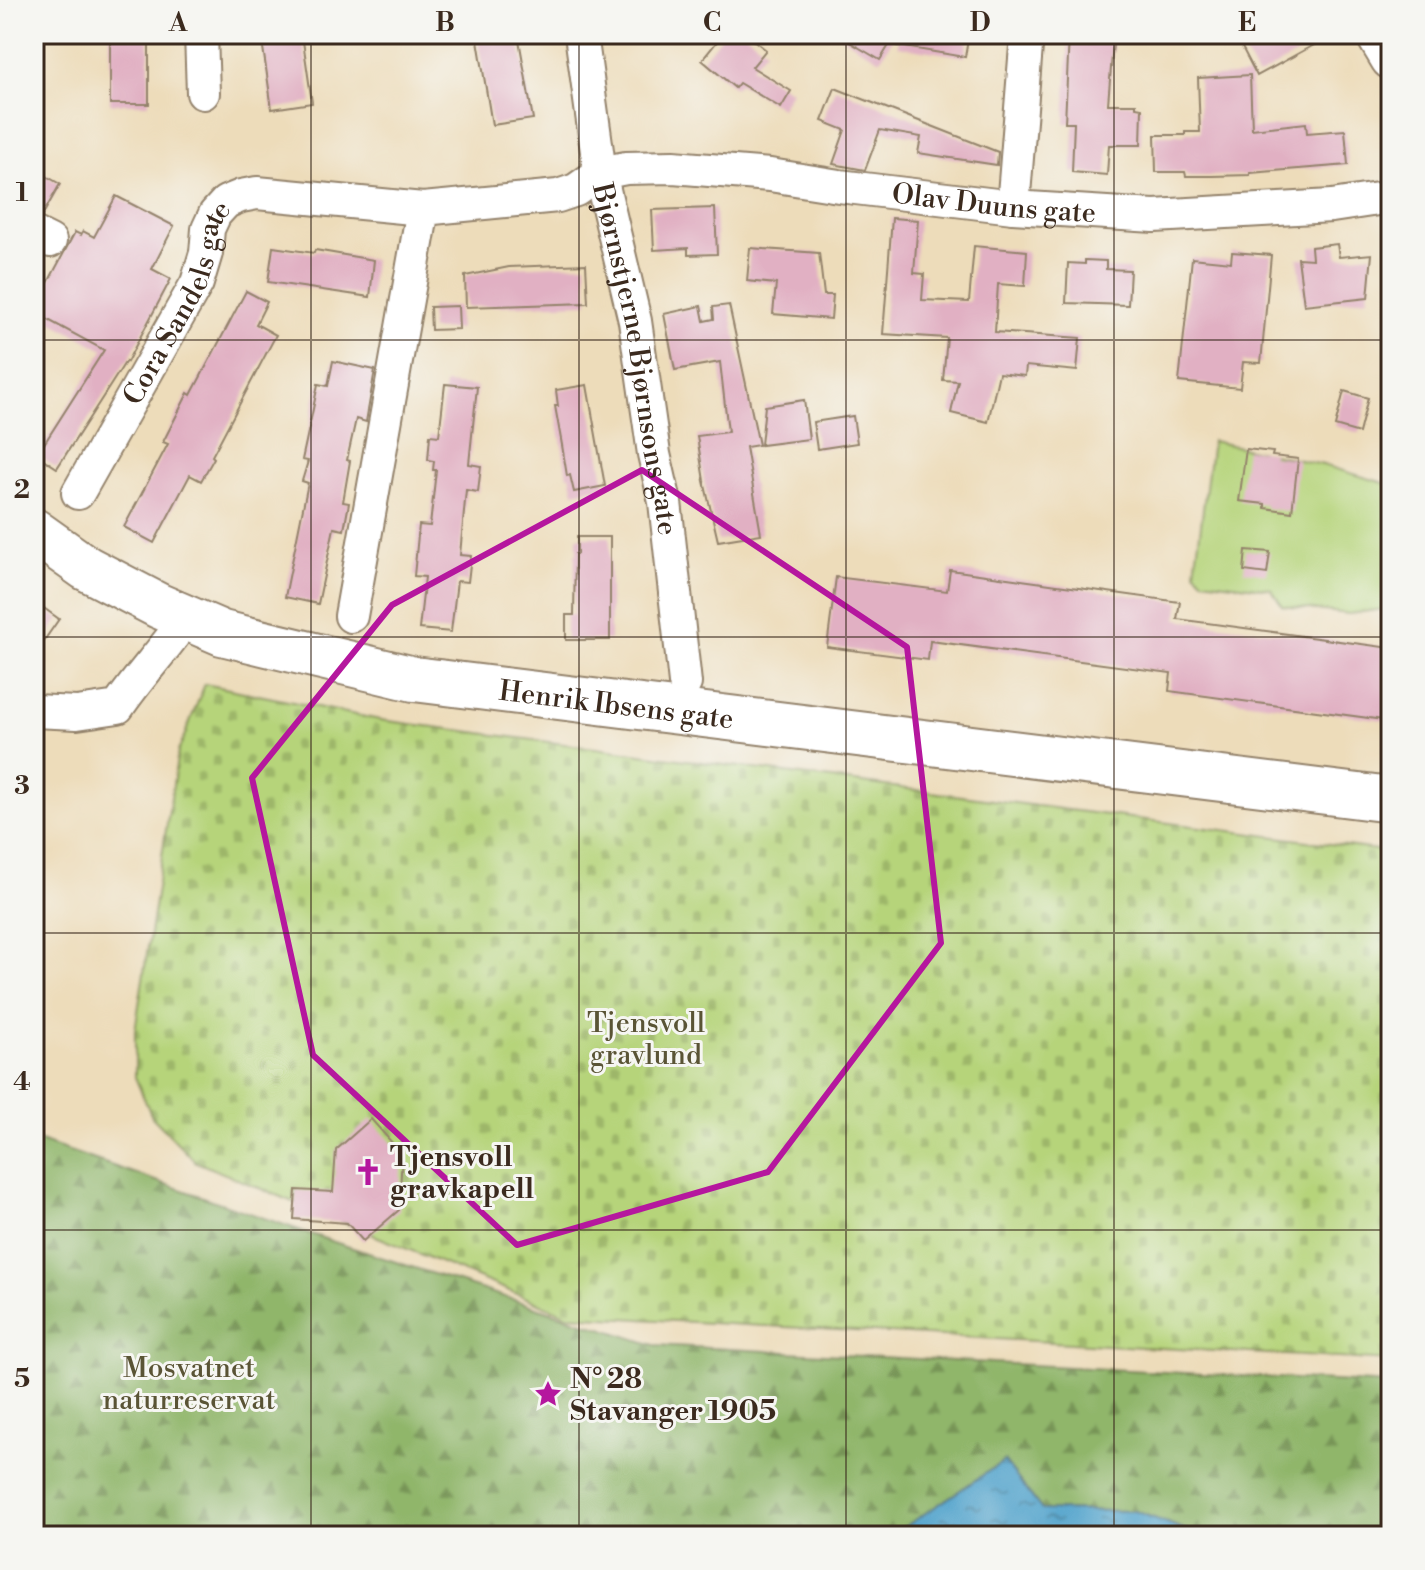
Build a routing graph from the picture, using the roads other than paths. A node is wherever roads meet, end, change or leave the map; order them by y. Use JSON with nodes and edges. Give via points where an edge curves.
{"nodes":[{"id":1,"x":201,"y":34,"type":"edge"},
{"id":2,"x":581,"y":34,"type":"edge"},
{"id":3,"x":1027,"y":34,"type":"edge"},
{"id":4,"x":1376,"y":34,"type":"edge"},
{"id":5,"x":1391,"y":59,"type":"edge"},
{"id":6,"x":203,"y":93,"type":"dead end"},
{"id":7,"x":600,"y":173,"type":"junction"},
{"id":8,"x":1391,"y":197,"type":"edge"},
{"id":9,"x":1013,"y":207,"type":"junction"},
{"id":10,"x":423,"y":209,"type":"junction"},
{"id":11,"x":78,"y":493,"type":"dead end"},
{"id":12,"x":34,"y":531,"type":"edge"},
{"id":13,"x":173,"y":612,"type":"junction"},
{"id":14,"x":351,"y":616,"type":"dead end"},
{"id":15,"x":685,"y":683,"type":"dead end"},
{"id":16,"x":34,"y":711,"type":"edge"},
{"id":17,"x":1227,"y":780,"type":"junction"},
{"id":18,"x":1391,"y":800,"type":"edge"},
{"id":19,"x":1391,"y":811,"type":"edge"}],
"edges":[{"from":1,"to":6,"type":"street"},
{"from":2,"to":7,"type":"street","name":"Bjørnstjerne Bjørnsons gate"},
{"from":3,"to":9,"type":"street"},
{"from":4,"to":5,"type":"street"},
{"from":7,"to":9,"type":"street","name":"Olav Duuns gate","via":[[673,167]]},
{"from":7,"to":10,"type":"street","name":"Cora Sandels gate","via":[[558,196]]},
{"from":7,"to":15,"type":"street","name":"Bjørnstjerne Bjørnsons gate","via":[[635,321],[665,502]]},
{"from":8,"to":9,"type":"street","name":"Olav Duuns gate","via":[[1332,206],[1154,216]]},
{"from":10,"to":11,"type":"street","name":"Cora Sandels gate","via":[[257,193],[226,202],[208,229],[197,283]]},
{"from":10,"to":14,"type":"street"},
{"from":12,"to":13,"type":"main road","name":"Henrik Ibsens gate","via":[[86,568]]},
{"from":13,"to":16,"type":"street","via":[[172,638],[118,707],[77,713]]},
{"from":13,"to":17,"type":"main road","name":"Henrik Ibsens gate","via":[[222,633],[422,681]]},
{"from":17,"to":18,"type":"main road","name":"Henrik Ibsens gate"},
{"from":17,"to":19,"type":"main road","name":"Henrik Ibsens gate"}]}
